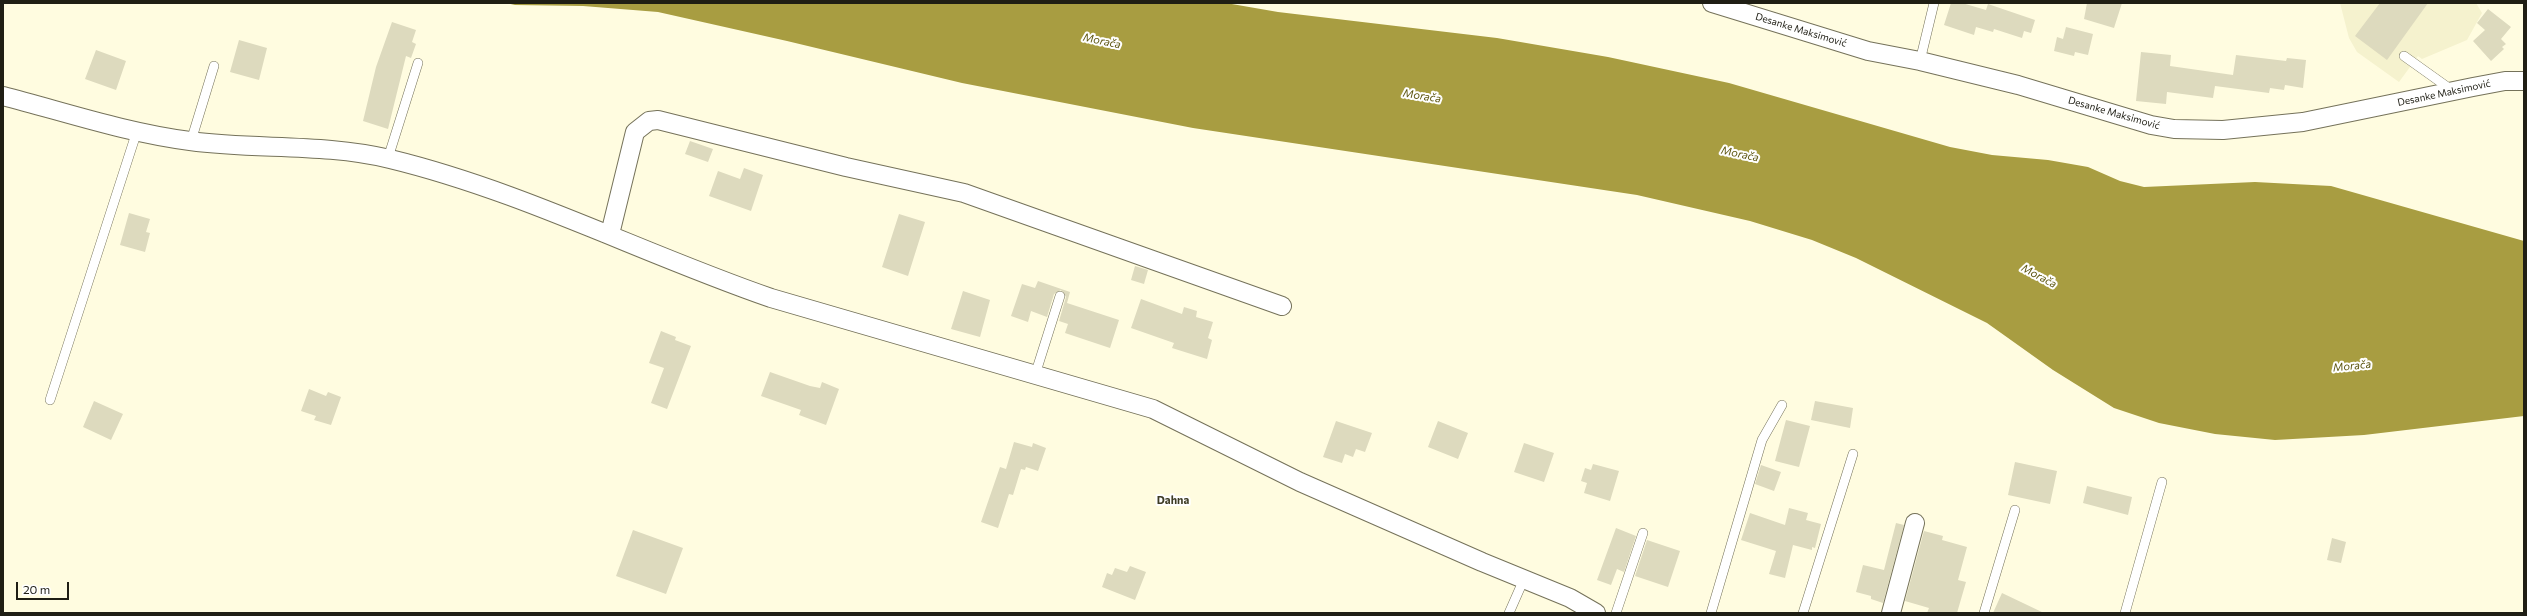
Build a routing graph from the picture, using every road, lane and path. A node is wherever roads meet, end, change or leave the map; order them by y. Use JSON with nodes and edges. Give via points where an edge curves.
{"nodes":[{"id":1,"x":1712,"y":3,"type":"edge"},
{"id":2,"x":1934,"y":3,"type":"edge"},
{"id":3,"x":2404,"y":56,"type":"dead end"},
{"id":4,"x":1920,"y":61,"type":"junction"},
{"id":5,"x":418,"y":63,"type":"dead end"},
{"id":6,"x":214,"y":66,"type":"dead end"},
{"id":7,"x":2524,"y":81,"type":"edge"},
{"id":8,"x":2453,"y":91,"type":"junction"},
{"id":9,"x":3,"y":96,"type":"edge"},
{"id":10,"x":136,"y":131,"type":"junction"},
{"id":11,"x":191,"y":142,"type":"junction"},
{"id":12,"x":388,"y":158,"type":"junction"},
{"id":13,"x":610,"y":234,"type":"junction"},
{"id":14,"x":1060,"y":296,"type":"dead end"},
{"id":15,"x":1282,"y":306,"type":"dead end"},
{"id":16,"x":1035,"y":375,"type":"junction"},
{"id":17,"x":50,"y":400,"type":"dead end"},
{"id":18,"x":1782,"y":405,"type":"dead end"},
{"id":19,"x":1853,"y":454,"type":"dead end"},
{"id":20,"x":2162,"y":482,"type":"dead end"},
{"id":21,"x":2015,"y":510,"type":"dead end"},
{"id":22,"x":1915,"y":523,"type":"dead end"},
{"id":23,"x":1643,"y":533,"type":"dead end"},
{"id":24,"x":1524,"y":579,"type":"junction"},
{"id":25,"x":1509,"y":613,"type":"edge"},
{"id":26,"x":1596,"y":613,"type":"edge"},
{"id":27,"x":1616,"y":613,"type":"edge"},
{"id":28,"x":1711,"y":613,"type":"edge"},
{"id":29,"x":1803,"y":613,"type":"edge"},
{"id":30,"x":1891,"y":613,"type":"edge"},
{"id":31,"x":1984,"y":613,"type":"edge"},
{"id":32,"x":2125,"y":613,"type":"edge"}],
"edges":[{"from":1,"to":4,"type":"street","name":"Desanke Maksimović","via":[[1868,51]]},
{"from":2,"to":4,"type":"lane"},
{"from":3,"to":8,"type":"lane"},
{"from":4,"to":8,"type":"street","name":"Desanke Maksimović","via":[[2018,85],[2151,125],[2174,129],[2223,130],[2303,122]]},
{"from":5,"to":12,"type":"lane"},
{"from":6,"to":11,"type":"lane"},
{"from":7,"to":8,"type":"street","name":"Desanke Maksimović","via":[[2505,81]]},
{"from":9,"to":10,"type":"street"},
{"from":10,"to":11,"type":"street"},
{"from":10,"to":17,"type":"lane"},
{"from":11,"to":12,"type":"street","via":[[318,148]]},
{"from":12,"to":13,"type":"street","via":[[530,203]]},
{"from":13,"to":15,"type":"street","via":[[635,132],[649,121],[658,120],[846,167],[964,193]]},
{"from":13,"to":16,"type":"street","via":[[726,283],[770,298]]},
{"from":14,"to":16,"type":"lane"},
{"from":16,"to":24,"type":"street","via":[[1153,409],[1300,482]]},
{"from":18,"to":28,"type":"lane","via":[[1762,440]]},
{"from":19,"to":29,"type":"lane"},
{"from":20,"to":32,"type":"lane"},
{"from":21,"to":31,"type":"lane"},
{"from":22,"to":30,"type":"street"},
{"from":23,"to":27,"type":"lane"},
{"from":24,"to":25,"type":"lane"},
{"from":24,"to":26,"type":"street","via":[[1570,598]]}]}
